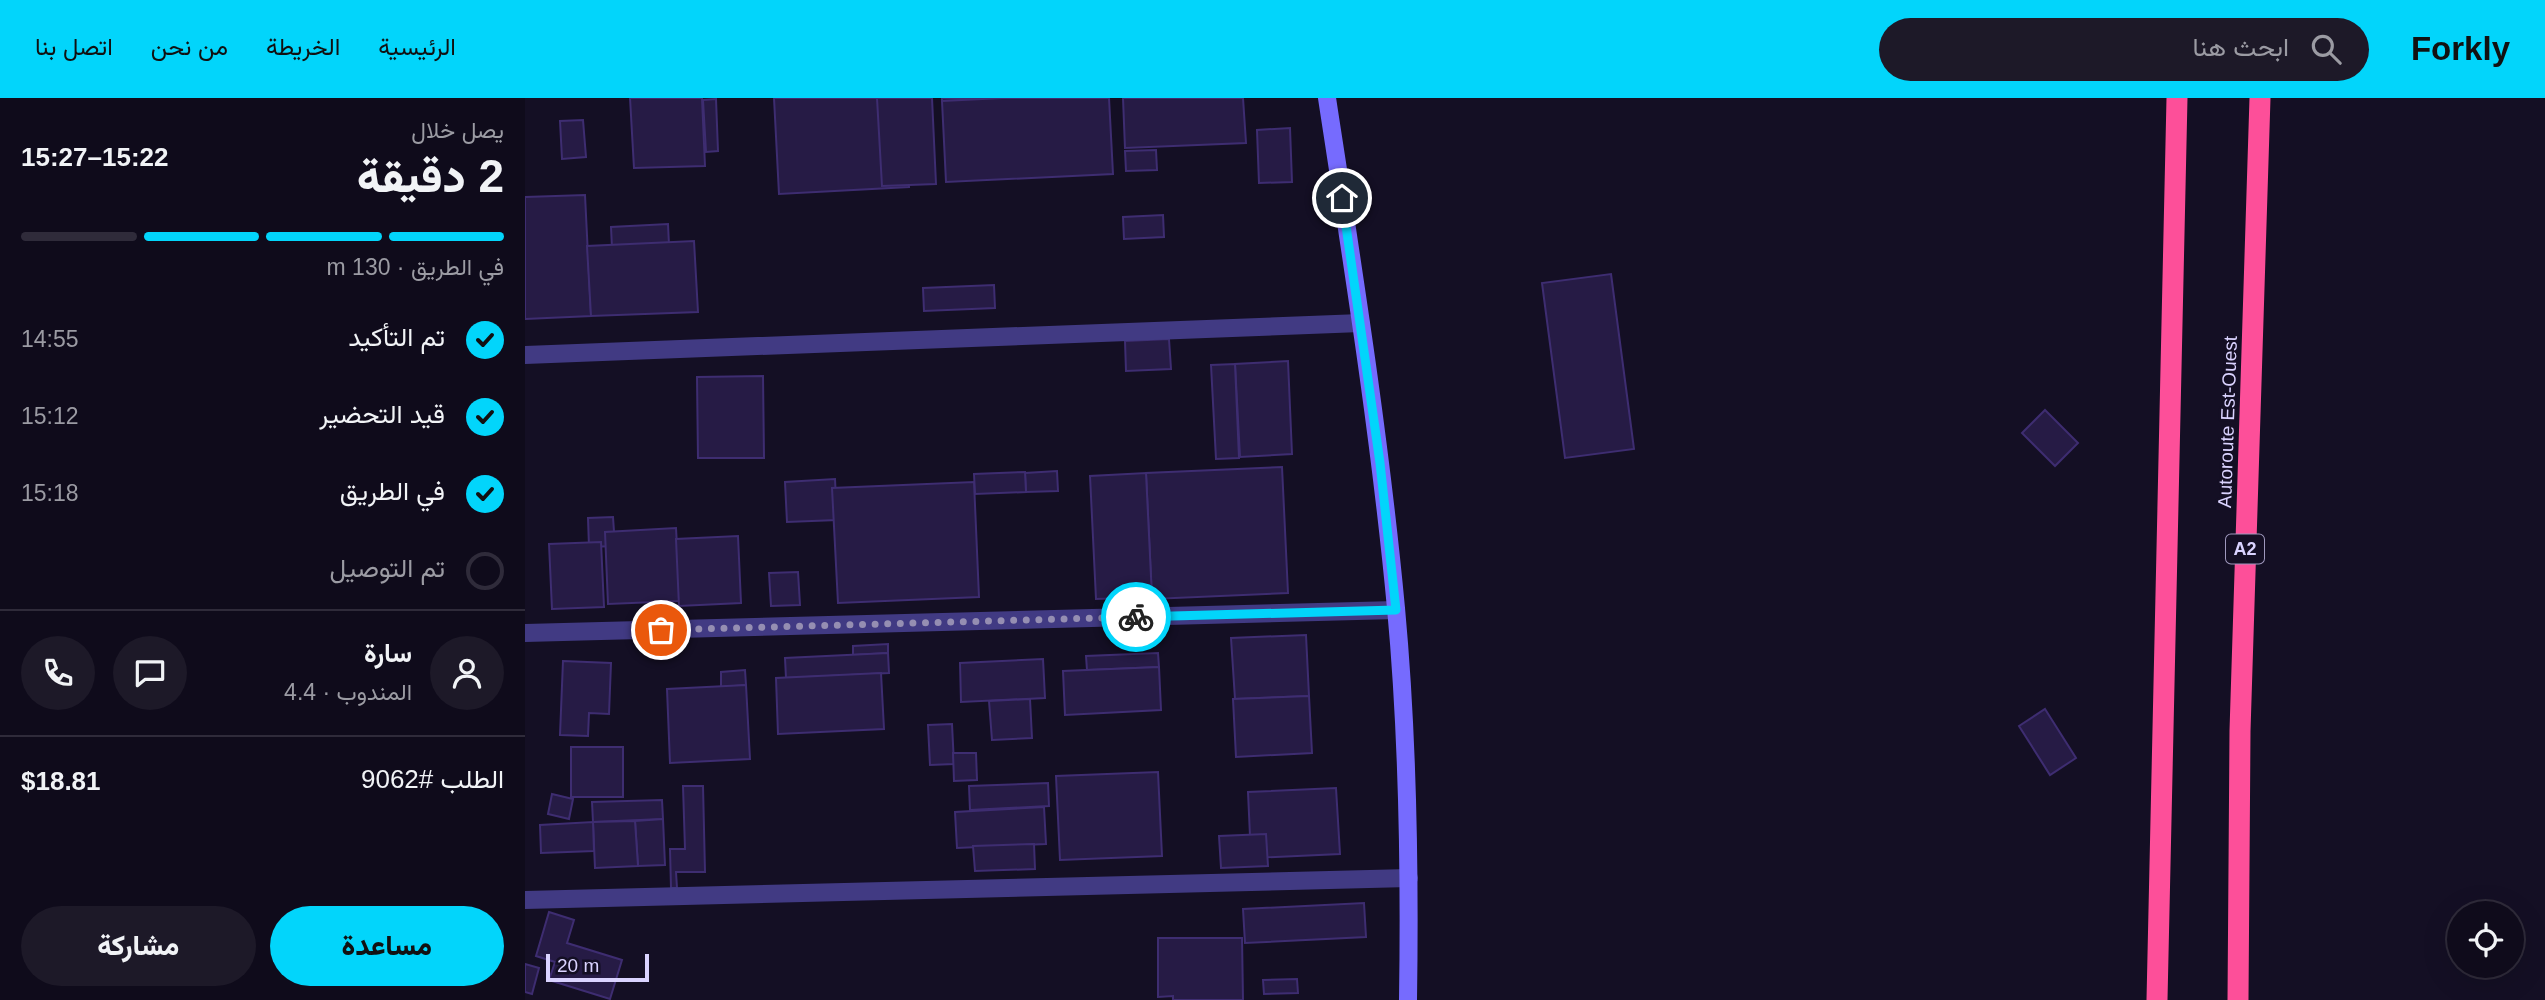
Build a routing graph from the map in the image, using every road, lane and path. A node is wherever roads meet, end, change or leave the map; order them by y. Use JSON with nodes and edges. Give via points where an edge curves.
{"nodes":[{"id":1,"x":1327,"y":98,"type":"edge"},
{"id":2,"x":2177,"y":98,"type":"edge"},
{"id":3,"x":2260,"y":98,"type":"edge"},
{"id":4,"x":1361,"y":323,"type":"junction"},
{"id":5,"x":525,"y":355,"type":"edge"},
{"id":6,"x":1396,"y":610,"type":"junction"},
{"id":7,"x":525,"y":633,"type":"edge"},
{"id":8,"x":1409,"y":878,"type":"junction"},
{"id":9,"x":525,"y":900,"type":"edge"},
{"id":10,"x":1408,"y":1000,"type":"edge"},
{"id":11,"x":2157,"y":1000,"type":"edge"},
{"id":12,"x":2238,"y":1000,"type":"edge"}],
"edges":[{"from":1,"to":4,"type":"main road"},
{"from":2,"to":11,"type":"highway"},
{"from":3,"to":12,"type":"highway","name":"Autoroute Est-Ouest","number":"A2","via":[[2240,731]]},
{"from":4,"to":5,"type":"street"},
{"from":4,"to":6,"type":"main road"},
{"from":6,"to":7,"type":"street"},
{"from":6,"to":8,"type":"main road"},
{"from":8,"to":9,"type":"street"},
{"from":8,"to":10,"type":"main road"}]}
